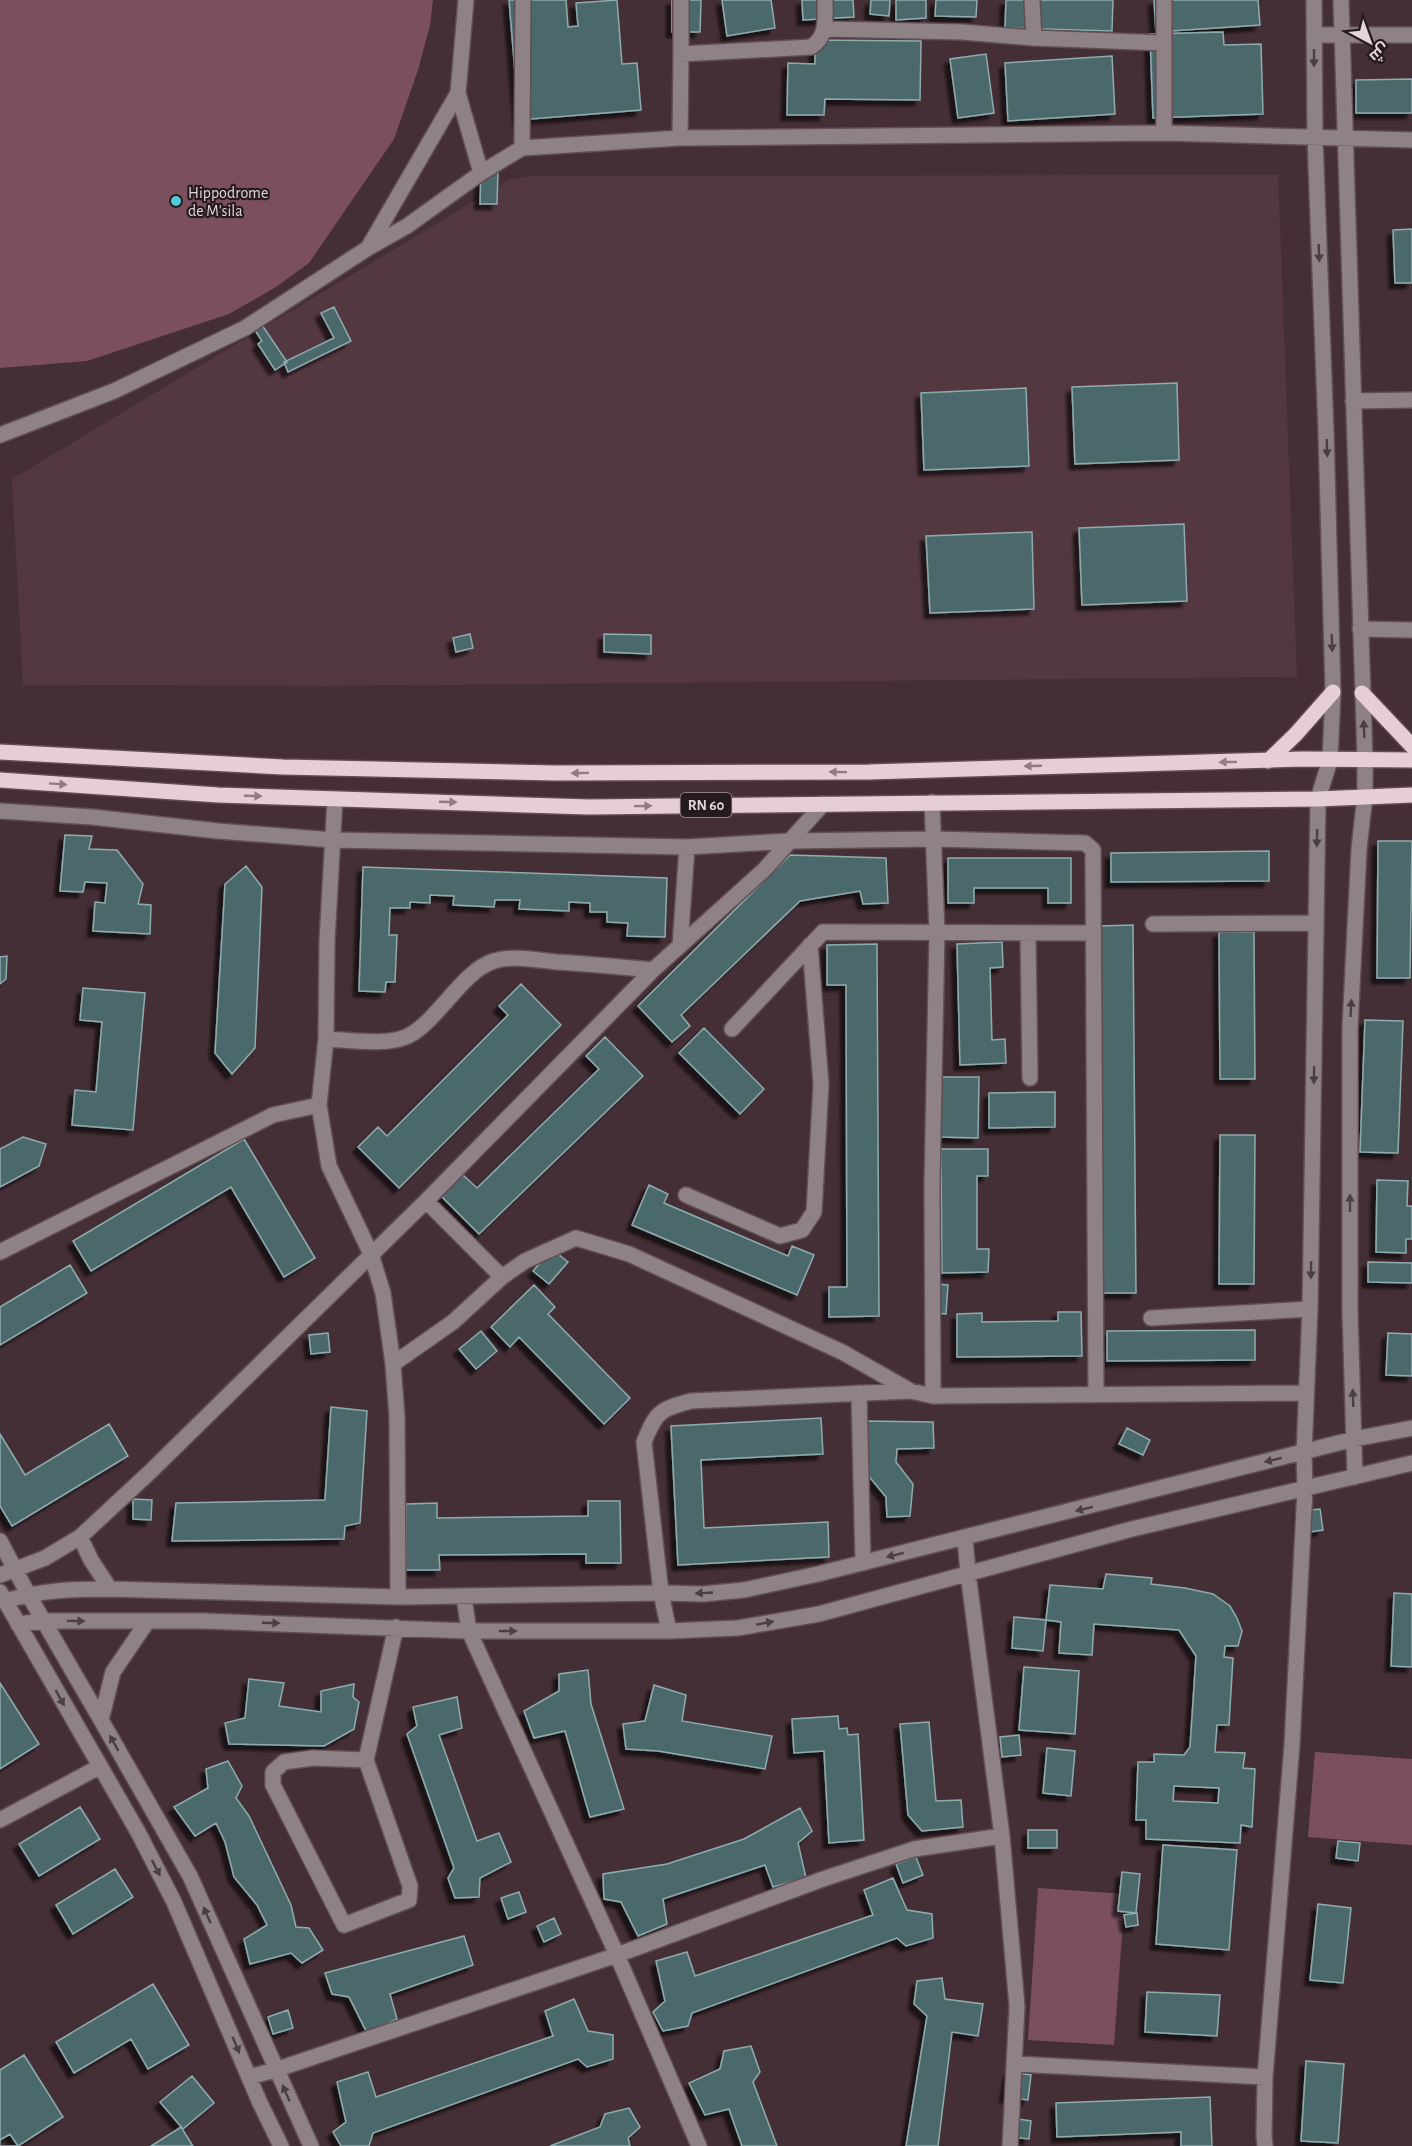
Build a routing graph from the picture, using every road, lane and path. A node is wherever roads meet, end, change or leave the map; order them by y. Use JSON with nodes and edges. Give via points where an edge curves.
{"nodes":[{"id":1,"x":466,"y":0,"type":"edge"},
{"id":2,"x":523,"y":0,"type":"edge"},
{"id":3,"x":681,"y":0,"type":"edge"},
{"id":4,"x":825,"y":0,"type":"edge"},
{"id":5,"x":1032,"y":0,"type":"edge"},
{"id":6,"x":1164,"y":0,"type":"edge"},
{"id":7,"x":1314,"y":0,"type":"edge"},
{"id":8,"x":1341,"y":0,"type":"edge"},
{"id":9,"x":825,"y":29,"type":"junction"},
{"id":10,"x":1314,"y":35,"type":"junction"},
{"id":11,"x":1341,"y":35,"type":"junction"},
{"id":12,"x":1412,"y":35,"type":"edge"},
{"id":13,"x":1034,"y":38,"type":"junction"},
{"id":14,"x":1164,"y":42,"type":"junction"},
{"id":15,"x":681,"y":54,"type":"junction"},
{"id":16,"x":458,"y":93,"type":"junction"},
{"id":17,"x":1164,"y":133,"type":"junction"},
{"id":18,"x":1345,"y":136,"type":"junction"},
{"id":19,"x":681,"y":138,"type":"junction"},
{"id":20,"x":1315,"y":138,"type":"junction"},
{"id":21,"x":1412,"y":140,"type":"edge"},
{"id":22,"x":522,"y":148,"type":"junction"},
{"id":23,"x":481,"y":173,"type":"junction"},
{"id":24,"x":368,"y":249,"type":"junction"},
{"id":25,"x":1353,"y":400,"type":"junction"},
{"id":26,"x":1412,"y":400,"type":"edge"},
{"id":27,"x":0,"y":435,"type":"edge"},
{"id":28,"x":1360,"y":629,"type":"junction"},
{"id":29,"x":1412,"y":630,"type":"edge"},
{"id":30,"x":1333,"y":692,"type":"junction"},
{"id":31,"x":1362,"y":693,"type":"junction"},
{"id":32,"x":1412,"y":746,"type":"edge"},
{"id":33,"x":0,"y":752,"type":"edge"},
{"id":34,"x":1365,"y":759,"type":"junction"},
{"id":35,"x":1330,"y":760,"type":"junction"},
{"id":36,"x":1412,"y":760,"type":"edge"},
{"id":37,"x":1268,"y":761,"type":"junction"},
{"id":38,"x":0,"y":780,"type":"edge"},
{"id":39,"x":1412,"y":795,"type":"edge"},
{"id":40,"x":1365,"y":796,"type":"junction"},
{"id":41,"x":335,"y":799,"type":"junction"},
{"id":42,"x":1318,"y":799,"type":"junction"},
{"id":43,"x":932,"y":802,"type":"junction"},
{"id":44,"x":823,"y":804,"type":"junction"},
{"id":45,"x":0,"y":811,"type":"edge"},
{"id":46,"x":934,"y":839,"type":"junction"},
{"id":47,"x":333,"y":840,"type":"junction"},
{"id":48,"x":789,"y":841,"type":"junction"},
{"id":49,"x":687,"y":847,"type":"junction"},
{"id":50,"x":1316,"y":923,"type":"junction"},
{"id":51,"x":1154,"y":924,"type":"dead end"},
{"id":52,"x":937,"y":932,"type":"junction"},
{"id":53,"x":1028,"y":933,"type":"junction"},
{"id":54,"x":1094,"y":933,"type":"junction"},
{"id":55,"x":810,"y":945,"type":"junction"},
{"id":56,"x":680,"y":946,"type":"junction"},
{"id":57,"x":653,"y":970,"type":"junction"},
{"id":58,"x":732,"y":1029,"type":"dead end"},
{"id":59,"x":326,"y":1039,"type":"junction"},
{"id":60,"x":1030,"y":1078,"type":"dead end"},
{"id":61,"x":319,"y":1105,"type":"junction"},
{"id":62,"x":686,"y":1195,"type":"dead end"},
{"id":63,"x":426,"y":1201,"type":"junction"},
{"id":64,"x":0,"y":1252,"type":"edge"},
{"id":65,"x":371,"y":1254,"type":"junction"},
{"id":66,"x":502,"y":1277,"type":"junction"},
{"id":67,"x":1310,"y":1309,"type":"junction"},
{"id":68,"x":1150,"y":1318,"type":"dead end"},
{"id":69,"x":393,"y":1364,"type":"junction"},
{"id":70,"x":910,"y":1391,"type":"junction"},
{"id":71,"x":859,"y":1393,"type":"junction"},
{"id":72,"x":1306,"y":1393,"type":"junction"},
{"id":73,"x":1096,"y":1395,"type":"junction"},
{"id":74,"x":933,"y":1396,"type":"junction"},
{"id":75,"x":1412,"y":1428,"type":"edge"},
{"id":76,"x":1354,"y":1439,"type":"junction"},
{"id":77,"x":1304,"y":1453,"type":"junction"},
{"id":78,"x":1412,"y":1463,"type":"edge"},
{"id":79,"x":1355,"y":1477,"type":"junction"},
{"id":80,"x":1305,"y":1489,"type":"junction"},
{"id":81,"x":80,"y":1537,"type":"junction"},
{"id":82,"x":965,"y":1538,"type":"junction"},
{"id":83,"x":0,"y":1541,"type":"edge"},
{"id":84,"x":863,"y":1563,"type":"junction"},
{"id":85,"x":16,"y":1570,"type":"junction"},
{"id":86,"x":968,"y":1574,"type":"junction"},
{"id":87,"x":0,"y":1575,"type":"edge"},
{"id":88,"x":110,"y":1589,"type":"junction"},
{"id":89,"x":661,"y":1593,"type":"junction"},
{"id":90,"x":28,"y":1594,"type":"junction"},
{"id":91,"x":2,"y":1597,"type":"edge"},
{"id":92,"x":398,"y":1597,"type":"junction"},
{"id":93,"x":464,"y":1597,"type":"junction"},
{"id":94,"x":43,"y":1621,"type":"junction"},
{"id":95,"x":147,"y":1622,"type":"junction"},
{"id":96,"x":18,"y":1624,"type":"junction"},
{"id":97,"x":396,"y":1627,"type":"junction"},
{"id":98,"x":469,"y":1631,"type":"junction"},
{"id":99,"x":669,"y":1631,"type":"junction"},
{"id":100,"x":101,"y":1720,"type":"junction"},
{"id":101,"x":366,"y":1760,"type":"junction"},
{"id":102,"x":99,"y":1767,"type":"junction"},
{"id":103,"x":0,"y":1821,"type":"edge"},
{"id":104,"x":1002,"y":1836,"type":"junction"},
{"id":105,"x":617,"y":1955,"type":"junction"},
{"id":106,"x":1014,"y":2064,"type":"junction"},
{"id":107,"x":275,"y":2070,"type":"junction"},
{"id":108,"x":249,"y":2077,"type":"junction"},
{"id":109,"x":1265,"y":2077,"type":"junction"},
{"id":110,"x":281,"y":2146,"type":"edge"},
{"id":111,"x":310,"y":2146,"type":"edge"},
{"id":112,"x":699,"y":2146,"type":"edge"},
{"id":113,"x":1010,"y":2146,"type":"edge"},
{"id":114,"x":1266,"y":2146,"type":"edge"}],
"edges":[{"from":1,"to":16,"type":"street"},
{"from":2,"to":22,"type":"street"},
{"from":3,"to":15,"type":"street"},
{"from":4,"to":9,"type":"street"},
{"from":5,"to":13,"type":"street"},
{"from":6,"to":14,"type":"street"},
{"from":7,"to":10,"type":"street"},
{"from":8,"to":11,"type":"street"},
{"from":9,"to":13,"type":"street"},
{"from":9,"to":15,"type":"street","via":[[811,47]]},
{"from":10,"to":11,"type":"street"},
{"from":10,"to":20,"type":"street","one_way":true},
{"from":11,"to":12,"type":"street"},
{"from":11,"to":18,"type":"street"},
{"from":13,"to":14,"type":"street"},
{"from":14,"to":17,"type":"street"},
{"from":15,"to":19,"type":"street"},
{"from":16,"to":23,"type":"street"},
{"from":16,"to":24,"type":"street"},
{"from":17,"to":19,"type":"street"},
{"from":17,"to":20,"type":"street"},
{"from":18,"to":20,"type":"street"},
{"from":18,"to":21,"type":"street"},
{"from":18,"to":25,"type":"street"},
{"from":19,"to":22,"type":"street"},
{"from":20,"to":30,"type":"street","one_way":true},
{"from":22,"to":23,"type":"street"},
{"from":23,"to":24,"type":"street"},
{"from":24,"to":27,"type":"street","via":[[245,328],[114,391]]},
{"from":25,"to":26,"type":"street"},
{"from":25,"to":28,"type":"street"},
{"from":28,"to":29,"type":"street"},
{"from":28,"to":31,"type":"street"},
{"from":30,"to":35,"type":"street"},
{"from":30,"to":37,"type":"main road"},
{"from":31,"to":32,"type":"main road"},
{"from":34,"to":31,"type":"street","one_way":true},
{"from":37,"to":33,"type":"main road","number":"RN 60","one_way":true,"via":[[869,772],[556,773],[283,767]]},
{"from":34,"to":35,"type":"main road","number":"RN 60"},
{"from":34,"to":36,"type":"main road","number":"RN 60"},
{"from":34,"to":40,"type":"street"},
{"from":35,"to":37,"type":"main road","number":"RN 60"},
{"from":35,"to":42,"type":"street"},
{"from":38,"to":41,"type":"main road","number":"RN 60","one_way":true},
{"from":39,"to":40,"type":"main road","number":"RN 60"},
{"from":40,"to":42,"type":"main road","number":"RN 60"},
{"from":76,"to":40,"type":"street","one_way":true,"via":[[1350,1026]]},
{"from":41,"to":44,"type":"main road","number":"RN 60","one_way":true,"via":[[590,807]]},
{"from":41,"to":47,"type":"street"},
{"from":42,"to":43,"type":"main road","number":"RN 60"},
{"from":42,"to":50,"type":"street","one_way":true},
{"from":43,"to":44,"type":"main road","number":"RN 60"},
{"from":43,"to":46,"type":"street"},
{"from":44,"to":48,"type":"street"},
{"from":45,"to":47,"type":"street"},
{"from":46,"to":48,"type":"street"},
{"from":46,"to":52,"type":"street"},
{"from":46,"to":54,"type":"street","via":[[1080,842],[1089,846],[1093,850]]},
{"from":47,"to":49,"type":"street"},
{"from":47,"to":59,"type":"street"},
{"from":48,"to":49,"type":"street"},
{"from":48,"to":56,"type":"street","via":[[764,870]]},
{"from":49,"to":56,"type":"street"},
{"from":50,"to":51,"type":"street"},
{"from":50,"to":67,"type":"street","one_way":true},
{"from":52,"to":53,"type":"street"},
{"from":52,"to":55,"type":"street","via":[[823,932]]},
{"from":52,"to":74,"type":"street"},
{"from":53,"to":54,"type":"street"},
{"from":53,"to":60,"type":"street"},
{"from":54,"to":73,"type":"street"},
{"from":55,"to":58,"type":"street"},
{"from":55,"to":62,"type":"street","via":[[821,1084],[814,1212],[802,1230],[780,1236]]},
{"from":56,"to":57,"type":"street"},
{"from":57,"to":59,"type":"street","via":[[498,960],[478,969],[408,1036],[388,1041]]},
{"from":57,"to":63,"type":"street"},
{"from":59,"to":61,"type":"street"},
{"from":61,"to":64,"type":"street","via":[[273,1115]]},
{"from":61,"to":65,"type":"street","via":[[329,1166]]},
{"from":63,"to":65,"type":"street"},
{"from":63,"to":66,"type":"street"},
{"from":65,"to":69,"type":"street","via":[[383,1293]]},
{"from":65,"to":81,"type":"street"},
{"from":66,"to":69,"type":"street","via":[[453,1322]]},
{"from":66,"to":70,"type":"street","via":[[525,1261],[576,1238],[595,1243],[629,1254],[842,1352]]},
{"from":67,"to":68,"type":"street"},
{"from":67,"to":72,"type":"street"},
{"from":69,"to":92,"type":"street"},
{"from":70,"to":71,"type":"street"},
{"from":70,"to":74,"type":"street"},
{"from":71,"to":84,"type":"street"},
{"from":71,"to":89,"type":"street","via":[[691,1401],[667,1407],[652,1421],[644,1442]]},
{"from":72,"to":73,"type":"street"},
{"from":72,"to":77,"type":"street"},
{"from":73,"to":74,"type":"street"},
{"from":75,"to":76,"type":"street"},
{"from":76,"to":77,"type":"street"},
{"from":76,"to":79,"type":"street"},
{"from":77,"to":80,"type":"street"},
{"from":77,"to":82,"type":"street","one_way":true},
{"from":78,"to":79,"type":"street"},
{"from":79,"to":80,"type":"street"},
{"from":80,"to":86,"type":"street","via":[[1132,1529]]},
{"from":80,"to":109,"type":"street","via":[[1292,1745]]},
{"from":81,"to":85,"type":"street"},
{"from":81,"to":88,"type":"street"},
{"from":82,"to":84,"type":"street","one_way":true},
{"from":82,"to":86,"type":"street"},
{"from":83,"to":85,"type":"street"},
{"from":84,"to":89,"type":"street","one_way":true,"via":[[744,1590]]},
{"from":85,"to":87,"type":"street"},
{"from":85,"to":90,"type":"street"},
{"from":99,"to":86,"type":"street","one_way":true,"via":[[738,1628],[819,1614]]},
{"from":86,"to":104,"type":"street"},
{"from":88,"to":90,"type":"street","via":[[57,1589]]},
{"from":88,"to":92,"type":"street"},
{"from":89,"to":93,"type":"street"},
{"from":89,"to":99,"type":"street"},
{"from":90,"to":91,"type":"street"},
{"from":90,"to":94,"type":"street"},
{"from":91,"to":96,"type":"street"},
{"from":92,"to":93,"type":"street"},
{"from":93,"to":98,"type":"street"},
{"from":94,"to":95,"type":"street","one_way":true},
{"from":94,"to":96,"type":"street"},
{"from":94,"to":100,"type":"street"},
{"from":95,"to":97,"type":"street","one_way":true},
{"from":95,"to":100,"type":"street","via":[[113,1672]]},
{"from":96,"to":102,"type":"street","one_way":true},
{"from":97,"to":98,"type":"street"},
{"from":97,"to":101,"type":"street"},
{"from":98,"to":99,"type":"street","one_way":true},
{"from":98,"to":105,"type":"street"},
{"from":107,"to":100,"type":"street","one_way":true,"via":[[190,1876]]},
{"from":101,"to":101,"type":"street","via":[[313,1758],[284,1762],[273,1772],[273,1785],[344,1925],[410,1900],[410,1886]]},
{"from":102,"to":103,"type":"street"},
{"from":102,"to":108,"type":"street","one_way":true,"via":[[174,1902]]},
{"from":104,"to":105,"type":"street","via":[[914,1850],[822,1879]]},
{"from":104,"to":106,"type":"street","via":[[1017,2006]]},
{"from":105,"to":107,"type":"street"},
{"from":105,"to":112,"type":"street"},
{"from":106,"to":109,"type":"street"},
{"from":106,"to":113,"type":"street"},
{"from":107,"to":108,"type":"street"},
{"from":111,"to":107,"type":"street","one_way":true},
{"from":108,"to":110,"type":"street"},
{"from":109,"to":114,"type":"street"}]}
